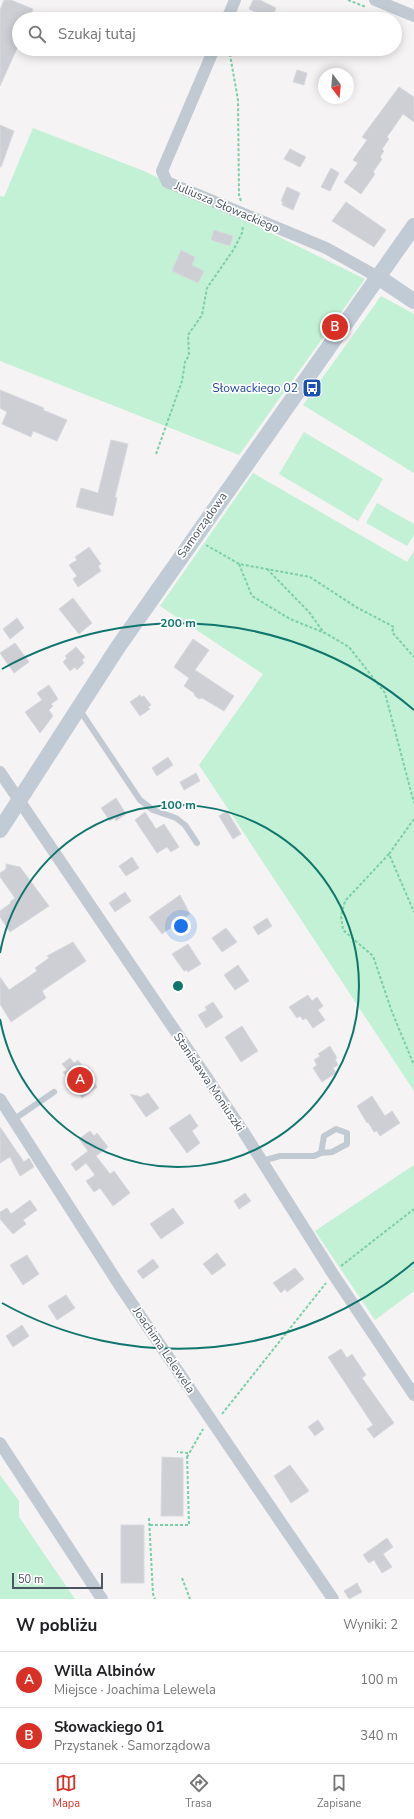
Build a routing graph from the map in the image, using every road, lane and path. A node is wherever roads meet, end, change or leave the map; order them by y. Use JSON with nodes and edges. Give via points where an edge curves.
{"nodes":[{"id":1,"x":235,"y":0,"type":"edge"},
{"id":2,"x":375,"y":0,"type":"edge"},
{"id":3,"x":230,"y":12,"type":"edge"},
{"id":4,"x":414,"y":16,"type":"edge"},
{"id":5,"x":211,"y":56,"type":"edge"},
{"id":6,"x":230,"y":56,"type":"edge"},
{"id":7,"x":245,"y":215,"type":"junction"},
{"id":8,"x":414,"y":226,"type":"edge"},
{"id":9,"x":378,"y":277,"type":"junction"},
{"id":10,"x":414,"y":301,"type":"edge"},
{"id":11,"x":156,"y":454,"type":"dead end"},
{"id":12,"x":192,"y":540,"type":"junction"},
{"id":13,"x":239,"y":564,"type":"junction"},
{"id":14,"x":266,"y":568,"type":"junction"},
{"id":15,"x":325,"y":633,"type":"junction"},
{"id":16,"x":414,"y":657,"type":"edge"},
{"id":17,"x":79,"y":709,"type":"junction"},
{"id":18,"x":0,"y":772,"type":"edge"},
{"id":19,"x":19,"y":801,"type":"junction"},
{"id":20,"x":414,"y":803,"type":"edge"},
{"id":21,"x":414,"y":819,"type":"edge"},
{"id":22,"x":0,"y":830,"type":"edge"},
{"id":23,"x":197,"y":843,"type":"dead end"},
{"id":24,"x":389,"y":854,"type":"junction"},
{"id":25,"x":414,"y":912,"type":"edge"},
{"id":26,"x":414,"y":1064,"type":"edge"},
{"id":27,"x":54,"y":1092,"type":"dead end"},
{"id":28,"x":0,"y":1099,"type":"edge"},
{"id":29,"x":13,"y":1120,"type":"junction"},
{"id":30,"x":321,"y":1152,"type":"junction"},
{"id":31,"x":262,"y":1161,"type":"junction"},
{"id":32,"x":414,"y":1209,"type":"edge"},
{"id":33,"x":333,"y":1274,"type":"junction"},
{"id":34,"x":414,"y":1395,"type":"edge"},
{"id":35,"x":214,"y":1424,"type":"junction"},
{"id":36,"x":0,"y":1443,"type":"edge"},
{"id":37,"x":177,"y":1452,"type":"dead end"},
{"id":38,"x":187,"y":1457,"type":"junction"},
{"id":39,"x":149,"y":1518,"type":"dead end"},
{"id":40,"x":150,"y":1525,"type":"junction"},
{"id":41,"x":182,"y":1578,"type":"dead end"},
{"id":42,"x":102,"y":1599,"type":"edge"},
{"id":43,"x":155,"y":1599,"type":"edge"},
{"id":44,"x":190,"y":1599,"type":"edge"},
{"id":45,"x":333,"y":1599,"type":"edge"}],
"edges":[{"from":1,"to":3,"type":"street"},
{"from":2,"to":4,"type":"street"},
{"from":5,"to":7,"type":"street","name":"Juliusza Słowackiego","via":[[162,171],[167,182]]},
{"from":6,"to":7,"type":"path","via":[[238,100],[239,195]]},
{"from":7,"to":9,"type":"street","name":"Juliusza Słowackiego","via":[[326,248]]},
{"from":7,"to":11,"type":"path","via":[[242,233],[207,288],[202,315],[188,336],[189,355],[185,362],[182,381]]},
{"from":8,"to":9,"type":"street","name":"Samorządowa"},
{"from":9,"to":10,"type":"street","name":"Juliusza Słowackiego"},
{"from":9,"to":12,"type":"street","name":"Samorządowa"},
{"from":12,"to":13,"type":"path","via":[[209,546]]},
{"from":12,"to":17,"type":"street","name":"Samorządowa","via":[[118,647]]},
{"from":13,"to":14,"type":"path"},
{"from":13,"to":15,"type":"path","via":[[252,596],[290,618]]},
{"from":14,"to":15,"type":"path","via":[[310,612]]},
{"from":14,"to":16,"type":"path","via":[[310,577],[356,607],[394,627],[392,632]]},
{"from":15,"to":20,"type":"path","via":[[349,647],[385,693]]},
{"from":17,"to":19,"type":"street","name":"Samorządowa"},
{"from":17,"to":23,"type":"lane","via":[[140,800],[153,810],[176,818],[185,825]]},
{"from":18,"to":19,"type":"street","name":"Stanisława Moniuszki"},
{"from":19,"to":22,"type":"street","name":"Samorządowa"},
{"from":19,"to":31,"type":"street","name":"Stanisława Moniuszki"},
{"from":21,"to":24,"type":"path"},
{"from":24,"to":25,"type":"path"},
{"from":24,"to":26,"type":"path","via":[[346,901],[341,916],[343,930],[373,956],[392,1012]]},
{"from":27,"to":29,"type":"lane"},
{"from":28,"to":29,"type":"street","name":"Joachima Lelewela"},
{"from":29,"to":35,"type":"street","name":"Joachima Lelewela","via":[[120,1286]]},
{"from":30,"to":30,"type":"lane","via":[[332,1152],[347,1144],[347,1133],[336,1129],[324,1136]]},
{"from":30,"to":31,"type":"lane","via":[[314,1156],[280,1156]]},
{"from":31,"to":33,"type":"street","name":"Stanisława Moniuszki"},
{"from":32,"to":33,"type":"path"},
{"from":33,"to":34,"type":"street","name":"Stanisława Moniuszki"},
{"from":33,"to":35,"type":"path"},
{"from":35,"to":38,"type":"path","via":[[202,1429]]},
{"from":35,"to":45,"type":"street","name":"Joachima Lelewela"},
{"from":36,"to":42,"type":"street"},
{"from":37,"to":38,"type":"path","via":[[187,1452]]},
{"from":38,"to":40,"type":"path","via":[[189,1525]]},
{"from":39,"to":40,"type":"path"},
{"from":40,"to":43,"type":"path"},
{"from":41,"to":44,"type":"path"}]}
